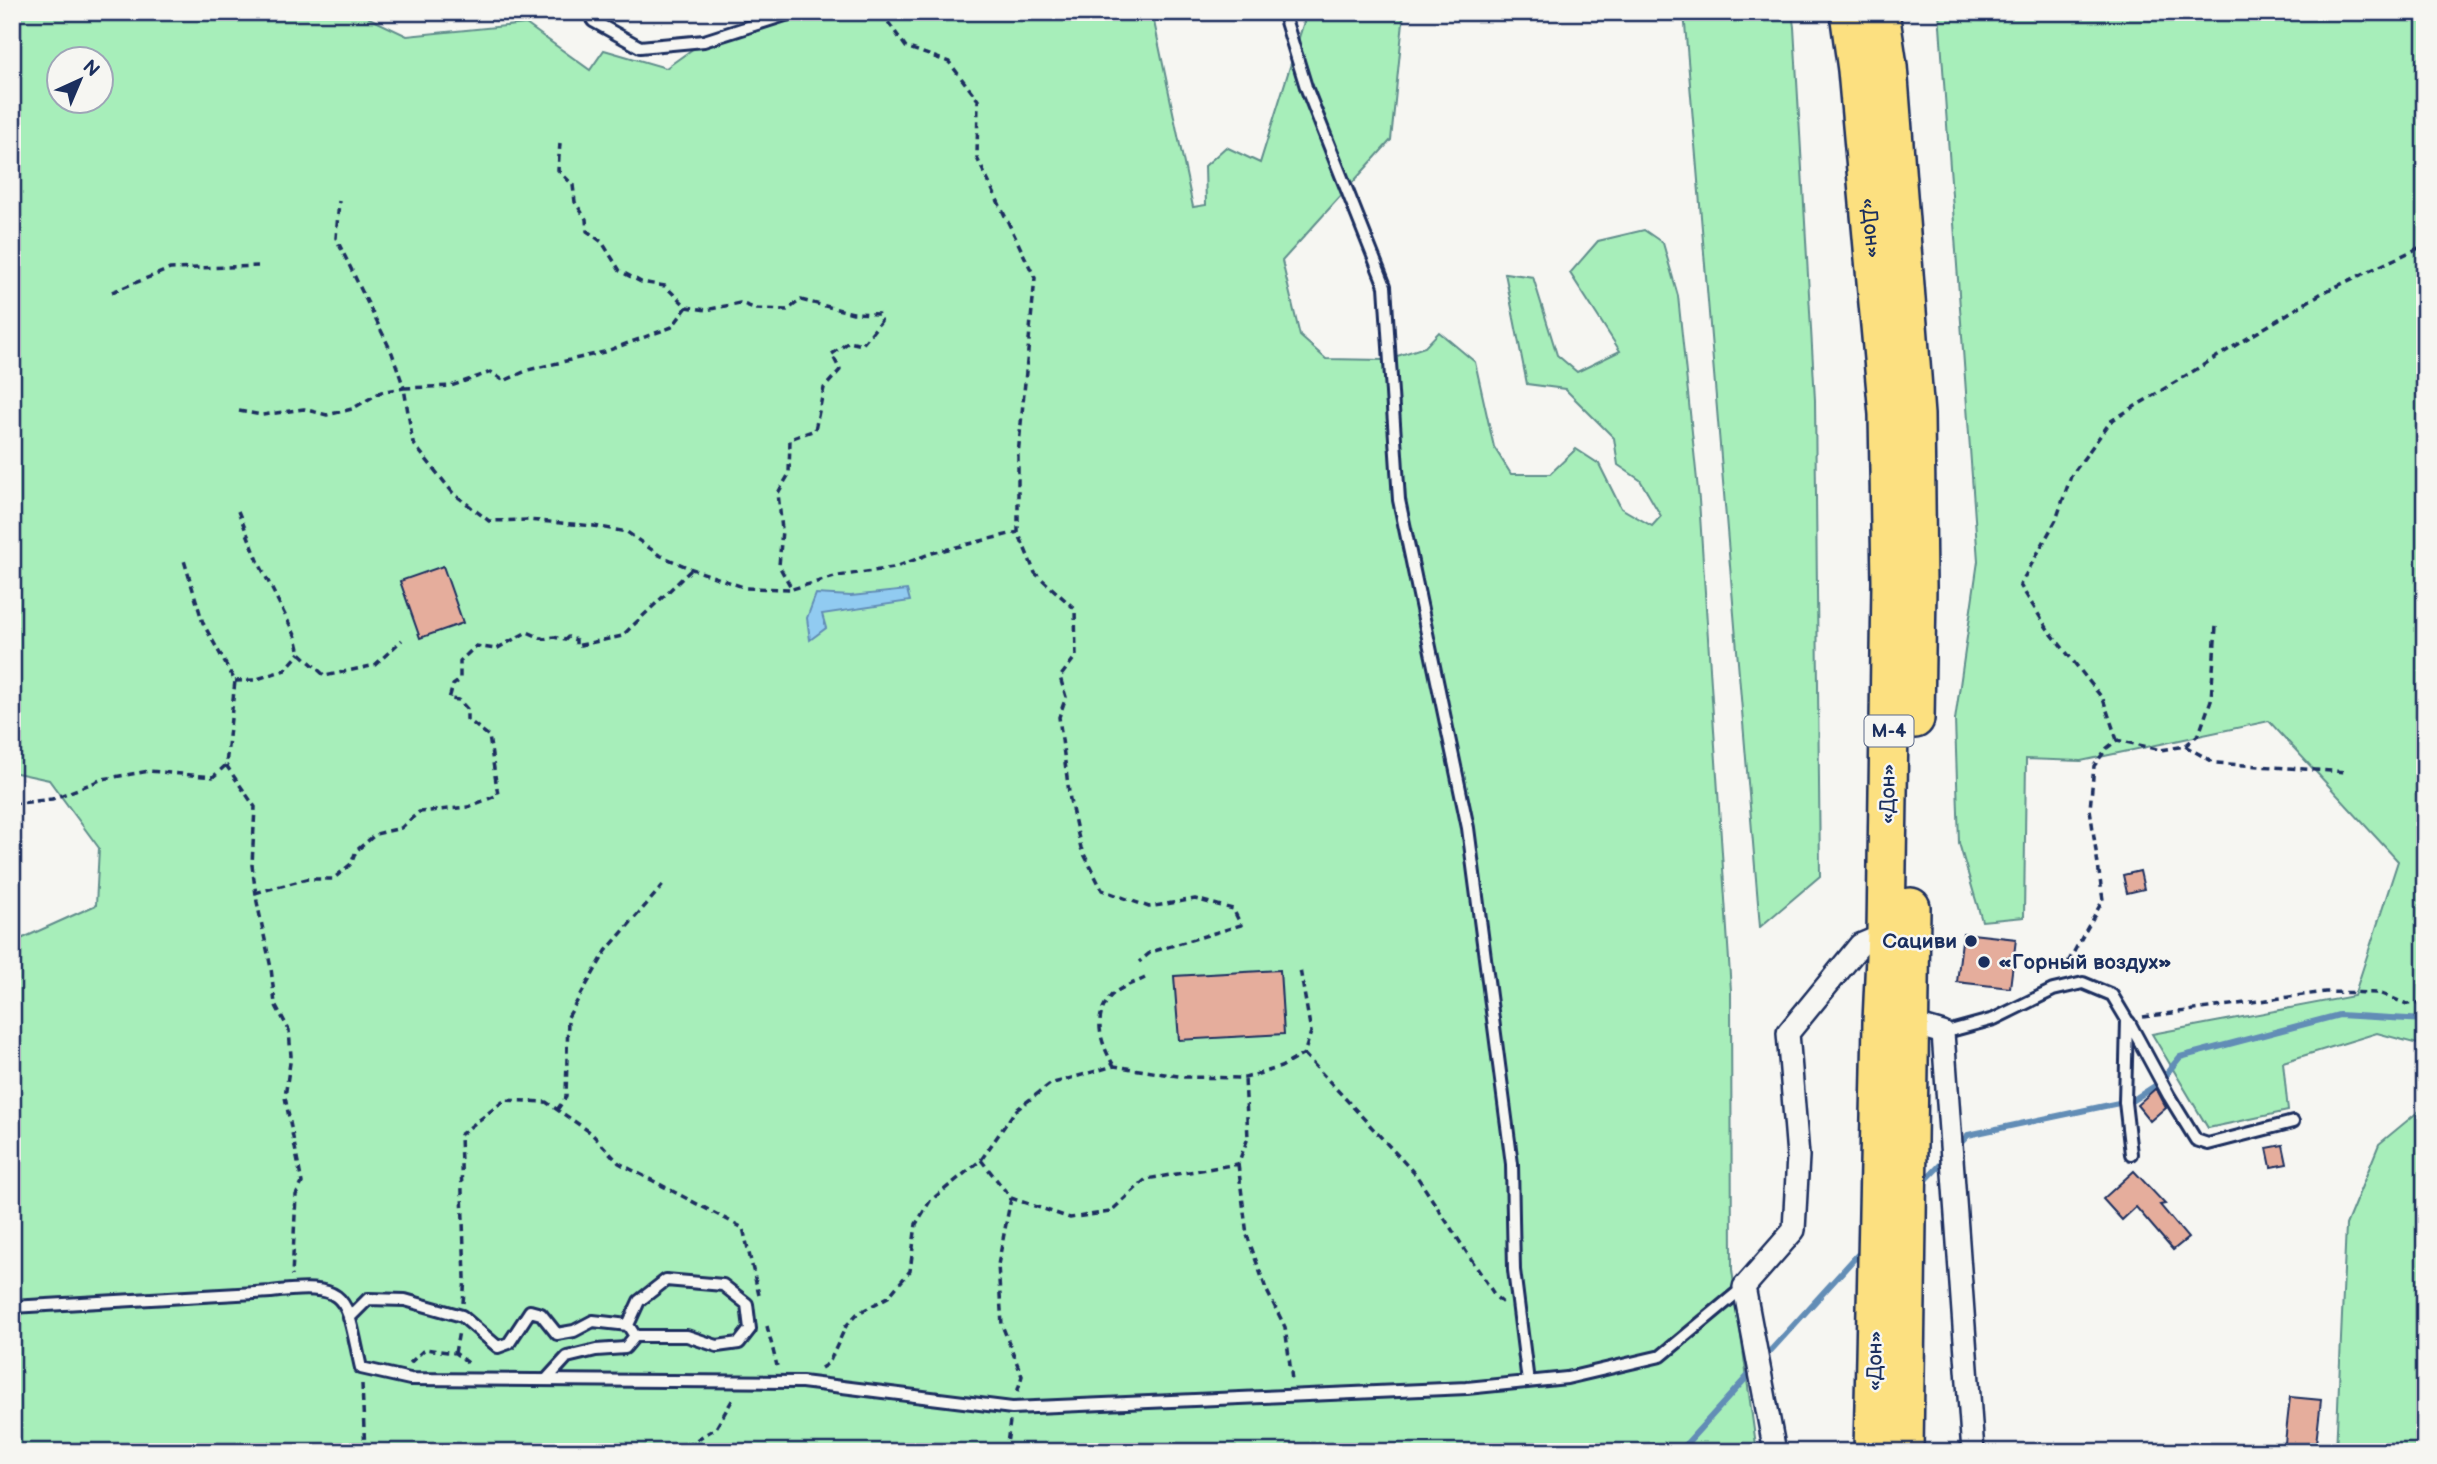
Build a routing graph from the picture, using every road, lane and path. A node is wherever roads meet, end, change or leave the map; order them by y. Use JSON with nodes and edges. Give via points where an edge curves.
{"nodes":[{"id":1,"x":589,"y":12,"type":"edge"},
{"id":2,"x":795,"y":12,"type":"edge"},
{"id":3,"x":883,"y":12,"type":"edge"},
{"id":4,"x":1283,"y":12,"type":"edge"},
{"id":5,"x":1849,"y":12,"type":"edge"},
{"id":6,"x":1880,"y":12,"type":"edge"},
{"id":7,"x":560,"y":143,"type":"dead end"},
{"id":8,"x":339,"y":201,"type":"dead end"},
{"id":9,"x":2425,"y":245,"type":"edge"},
{"id":10,"x":258,"y":266,"type":"dead end"},
{"id":11,"x":113,"y":292,"type":"dead end"},
{"id":12,"x":687,"y":307,"type":"junction"},
{"id":13,"x":404,"y":388,"type":"junction"},
{"id":14,"x":239,"y":411,"type":"dead end"},
{"id":15,"x":238,"y":512,"type":"dead end"},
{"id":16,"x":1018,"y":532,"type":"junction"},
{"id":17,"x":183,"y":557,"type":"dead end"},
{"id":18,"x":692,"y":569,"type":"junction"},
{"id":19,"x":792,"y":589,"type":"junction"},
{"id":20,"x":2216,"y":626,"type":"dead end"},
{"id":21,"x":401,"y":640,"type":"dead end"},
{"id":22,"x":300,"y":653,"type":"junction"},
{"id":23,"x":235,"y":681,"type":"junction"},
{"id":24,"x":2117,"y":740,"type":"junction"},
{"id":25,"x":2185,"y":746,"type":"junction"},
{"id":26,"x":226,"y":765,"type":"junction"},
{"id":27,"x":2346,"y":772,"type":"dead end"},
{"id":28,"x":12,"y":804,"type":"edge"},
{"id":29,"x":664,"y":884,"type":"dead end"},
{"id":30,"x":256,"y":893,"type":"junction"},
{"id":31,"x":1886,"y":934,"type":"junction"},
{"id":32,"x":1139,"y":962,"type":"dead end"},
{"id":33,"x":1300,"y":969,"type":"dead end"},
{"id":34,"x":1145,"y":978,"type":"dead end"},
{"id":35,"x":2053,"y":990,"type":"junction"},
{"id":36,"x":2425,"y":1003,"type":"edge"},
{"id":37,"x":2127,"y":1020,"type":"junction"},
{"id":38,"x":1926,"y":1028,"type":"junction"},
{"id":39,"x":1304,"y":1054,"type":"junction"},
{"id":40,"x":1114,"y":1066,"type":"junction"},
{"id":41,"x":1245,"y":1078,"type":"junction"},
{"id":42,"x":557,"y":1110,"type":"junction"},
{"id":43,"x":2293,"y":1122,"type":"dead end"},
{"id":44,"x":2131,"y":1154,"type":"dead end"},
{"id":45,"x":981,"y":1160,"type":"junction"},
{"id":46,"x":1238,"y":1164,"type":"junction"},
{"id":47,"x":1011,"y":1198,"type":"junction"},
{"id":48,"x":1744,"y":1287,"type":"junction"},
{"id":49,"x":304,"y":1288,"type":"junction"},
{"id":50,"x":762,"y":1305,"type":"dead end"},
{"id":51,"x":12,"y":1307,"type":"edge"},
{"id":52,"x":462,"y":1316,"type":"junction"},
{"id":53,"x":349,"y":1318,"type":"junction"},
{"id":54,"x":765,"y":1318,"type":"dead end"},
{"id":55,"x":1522,"y":1321,"type":"junction"},
{"id":56,"x":628,"y":1325,"type":"junction"},
{"id":57,"x":635,"y":1336,"type":"junction"},
{"id":58,"x":455,"y":1353,"type":"junction"},
{"id":59,"x":361,"y":1368,"type":"junction"},
{"id":60,"x":397,"y":1376,"type":"junction"},
{"id":61,"x":491,"y":1380,"type":"junction"},
{"id":62,"x":546,"y":1380,"type":"junction"},
{"id":63,"x":743,"y":1381,"type":"junction"},
{"id":64,"x":780,"y":1382,"type":"junction"},
{"id":65,"x":802,"y":1382,"type":"junction"},
{"id":66,"x":1528,"y":1382,"type":"junction"},
{"id":67,"x":1293,"y":1396,"type":"junction"},
{"id":68,"x":1012,"y":1408,"type":"junction"},
{"id":69,"x":365,"y":1452,"type":"edge"},
{"id":70,"x":676,"y":1452,"type":"edge"},
{"id":71,"x":1006,"y":1452,"type":"edge"},
{"id":72,"x":1775,"y":1452,"type":"edge"},
{"id":73,"x":1873,"y":1452,"type":"edge"},
{"id":74,"x":1903,"y":1452,"type":"edge"},
{"id":75,"x":1973,"y":1452,"type":"edge"}],
"edges":[{"from":1,"to":2,"type":"lane","via":[[593,21],[640,47],[704,41]]},
{"from":3,"to":16,"type":"path","via":[[906,47],[949,62],[978,100],[977,158],[1035,278],[1018,455]]},
{"from":4,"to":55,"type":"lane","via":[[1307,87],[1385,286],[1399,500],[1468,828],[1512,1164],[1514,1270]]},
{"from":5,"to":31,"type":"highway","name":"«Дон»","number":"М-4","via":[[1888,414],[1891,582]]},
{"from":6,"to":38,"type":"highway","name":"«Дон»","number":"М-4","via":[[1915,415]]},
{"from":7,"to":12,"type":"path","via":[[558,170],[573,186],[587,231],[602,242],[620,271],[641,282],[665,286]]},
{"from":8,"to":13,"type":"path","via":[[336,238],[392,353]]},
{"from":9,"to":24,"type":"path","via":[[2322,293],[2111,421],[2071,476],[2056,520],[2020,585],[2103,699]]},
{"from":10,"to":11,"type":"path","via":[[170,269]]},
{"from":12,"to":13,"type":"path","via":[[672,327],[604,352],[528,370],[505,382],[491,372],[451,386]]},
{"from":12,"to":19,"type":"path","via":[[706,310],[740,303],[787,310],[801,300],[878,314],[881,321],[862,345],[849,342],[832,354],[840,370],[824,388],[815,430],[790,439],[789,474],[778,493],[779,566]]},
{"from":13,"to":14,"type":"path","via":[[381,392],[352,409],[327,415],[304,409],[262,415]]},
{"from":13,"to":18,"type":"path","via":[[413,443],[453,493],[489,521],[528,520],[627,532],[659,555]]},
{"from":15,"to":22,"type":"path"},
{"from":16,"to":19,"type":"path","via":[[932,553],[893,568]]},
{"from":16,"to":32,"type":"path","via":[[1035,573],[1075,609],[1076,656],[1060,677],[1066,697],[1059,718],[1081,848],[1102,890],[1149,907],[1195,898],[1233,909],[1241,925],[1151,952]]},
{"from":17,"to":23,"type":"path","via":[[203,624]]},
{"from":18,"to":19,"type":"path","via":[[746,588]]},
{"from":18,"to":30,"type":"path","via":[[622,636],[576,646],[576,640],[568,637],[544,639],[527,632],[496,649],[476,646],[460,661],[460,680],[453,685],[449,699],[459,700],[467,709],[467,719],[489,736],[498,795],[468,807],[419,812],[401,828],[376,834],[333,879],[307,879]]},
{"from":20,"to":25,"type":"path","via":[[2211,700],[2199,734]]},
{"from":21,"to":22,"type":"path","via":[[375,665],[325,676]]},
{"from":22,"to":23,"type":"path","via":[[285,670]]},
{"from":23,"to":26,"type":"path"},
{"from":24,"to":25,"type":"path","via":[[2161,750]]},
{"from":24,"to":35,"type":"path","via":[[2094,766],[2090,808],[2103,901]]},
{"from":25,"to":27,"type":"path","via":[[2215,763]]},
{"from":26,"to":28,"type":"path","via":[[213,777],[149,771],[103,779],[52,799]]},
{"from":26,"to":30,"type":"path","via":[[255,807],[252,866]]},
{"from":29,"to":42,"type":"path","via":[[606,951],[568,1017],[565,1097]]},
{"from":30,"to":49,"type":"path","via":[[275,1004],[289,1030],[291,1056],[285,1097],[302,1183],[296,1195],[290,1275]]},
{"from":31,"to":48,"type":"street","via":[[1860,945],[1788,1033],[1798,1156],[1794,1230]]},
{"from":31,"to":73,"type":"highway","name":"«Дон»","number":"М-4"},
{"from":33,"to":39,"type":"path","via":[[1311,1032]]},
{"from":34,"to":40,"type":"path","via":[[1111,995],[1100,1015],[1101,1044]]},
{"from":35,"to":37,"type":"lane","via":[[2083,983],[2112,995]]},
{"from":35,"to":38,"type":"lane","via":[[1994,1019]]},
{"from":36,"to":37,"type":"path","via":[[2407,1004],[2379,993],[2325,992]]},
{"from":37,"to":43,"type":"lane","via":[[2196,1140],[2208,1144]]},
{"from":37,"to":44,"type":"lane","via":[[2125,1102]]},
{"from":38,"to":74,"type":"highway","name":"«Дон»","number":"М-4"},
{"from":38,"to":75,"type":"street"},
{"from":39,"to":41,"type":"path"},
{"from":39,"to":55,"type":"path","via":[[1416,1175],[1496,1297]]},
{"from":40,"to":41,"type":"path","via":[[1184,1077]]},
{"from":40,"to":45,"type":"path","via":[[1050,1084],[1015,1111]]},
{"from":41,"to":46,"type":"path","via":[[1248,1138]]},
{"from":42,"to":50,"type":"path","via":[[590,1132],[619,1163],[743,1228]]},
{"from":42,"to":52,"type":"path","via":[[546,1102],[505,1100],[460,1135]]},
{"from":45,"to":47,"type":"path"},
{"from":45,"to":65,"type":"path","via":[[930,1201],[916,1224],[910,1271],[888,1297],[857,1314],[846,1326],[829,1363]]},
{"from":46,"to":47,"type":"path","via":[[1146,1179],[1110,1212],[1070,1218]]},
{"from":46,"to":67,"type":"path","via":[[1247,1235],[1285,1327]]},
{"from":47,"to":68,"type":"path","via":[[998,1265],[1002,1325],[1022,1376]]},
{"from":48,"to":66,"type":"lane","via":[[1661,1356],[1567,1378]]},
{"from":48,"to":72,"type":"street"},
{"from":49,"to":51,"type":"lane"},
{"from":49,"to":53,"type":"lane","via":[[331,1292],[343,1300]]},
{"from":52,"to":53,"type":"lane","via":[[405,1300],[368,1299]]},
{"from":52,"to":56,"type":"lane","via":[[498,1348],[509,1343],[530,1311],[541,1314],[557,1335],[593,1321]]},
{"from":52,"to":58,"type":"path"},
{"from":53,"to":59,"type":"lane"},
{"from":54,"to":64,"type":"path"},
{"from":55,"to":66,"type":"lane"},
{"from":56,"to":57,"type":"lane"},
{"from":56,"to":57,"type":"lane","via":[[639,1301],[666,1280],[723,1285],[747,1304],[750,1329],[739,1343],[717,1346],[687,1336]]},
{"from":57,"to":62,"type":"lane","via":[[625,1348],[567,1357]]},
{"from":58,"to":60,"type":"path","via":[[425,1349]]},
{"from":58,"to":61,"type":"path"},
{"from":59,"to":60,"type":"lane"},
{"from":59,"to":69,"type":"path"},
{"from":60,"to":61,"type":"lane"},
{"from":61,"to":62,"type":"lane"},
{"from":62,"to":63,"type":"lane"},
{"from":63,"to":64,"type":"lane"},
{"from":63,"to":70,"type":"path","via":[[716,1428]]},
{"from":64,"to":65,"type":"lane"},
{"from":65,"to":68,"type":"lane"},
{"from":66,"to":67,"type":"lane"},
{"from":67,"to":68,"type":"lane"},
{"from":68,"to":71,"type":"path"}]}
